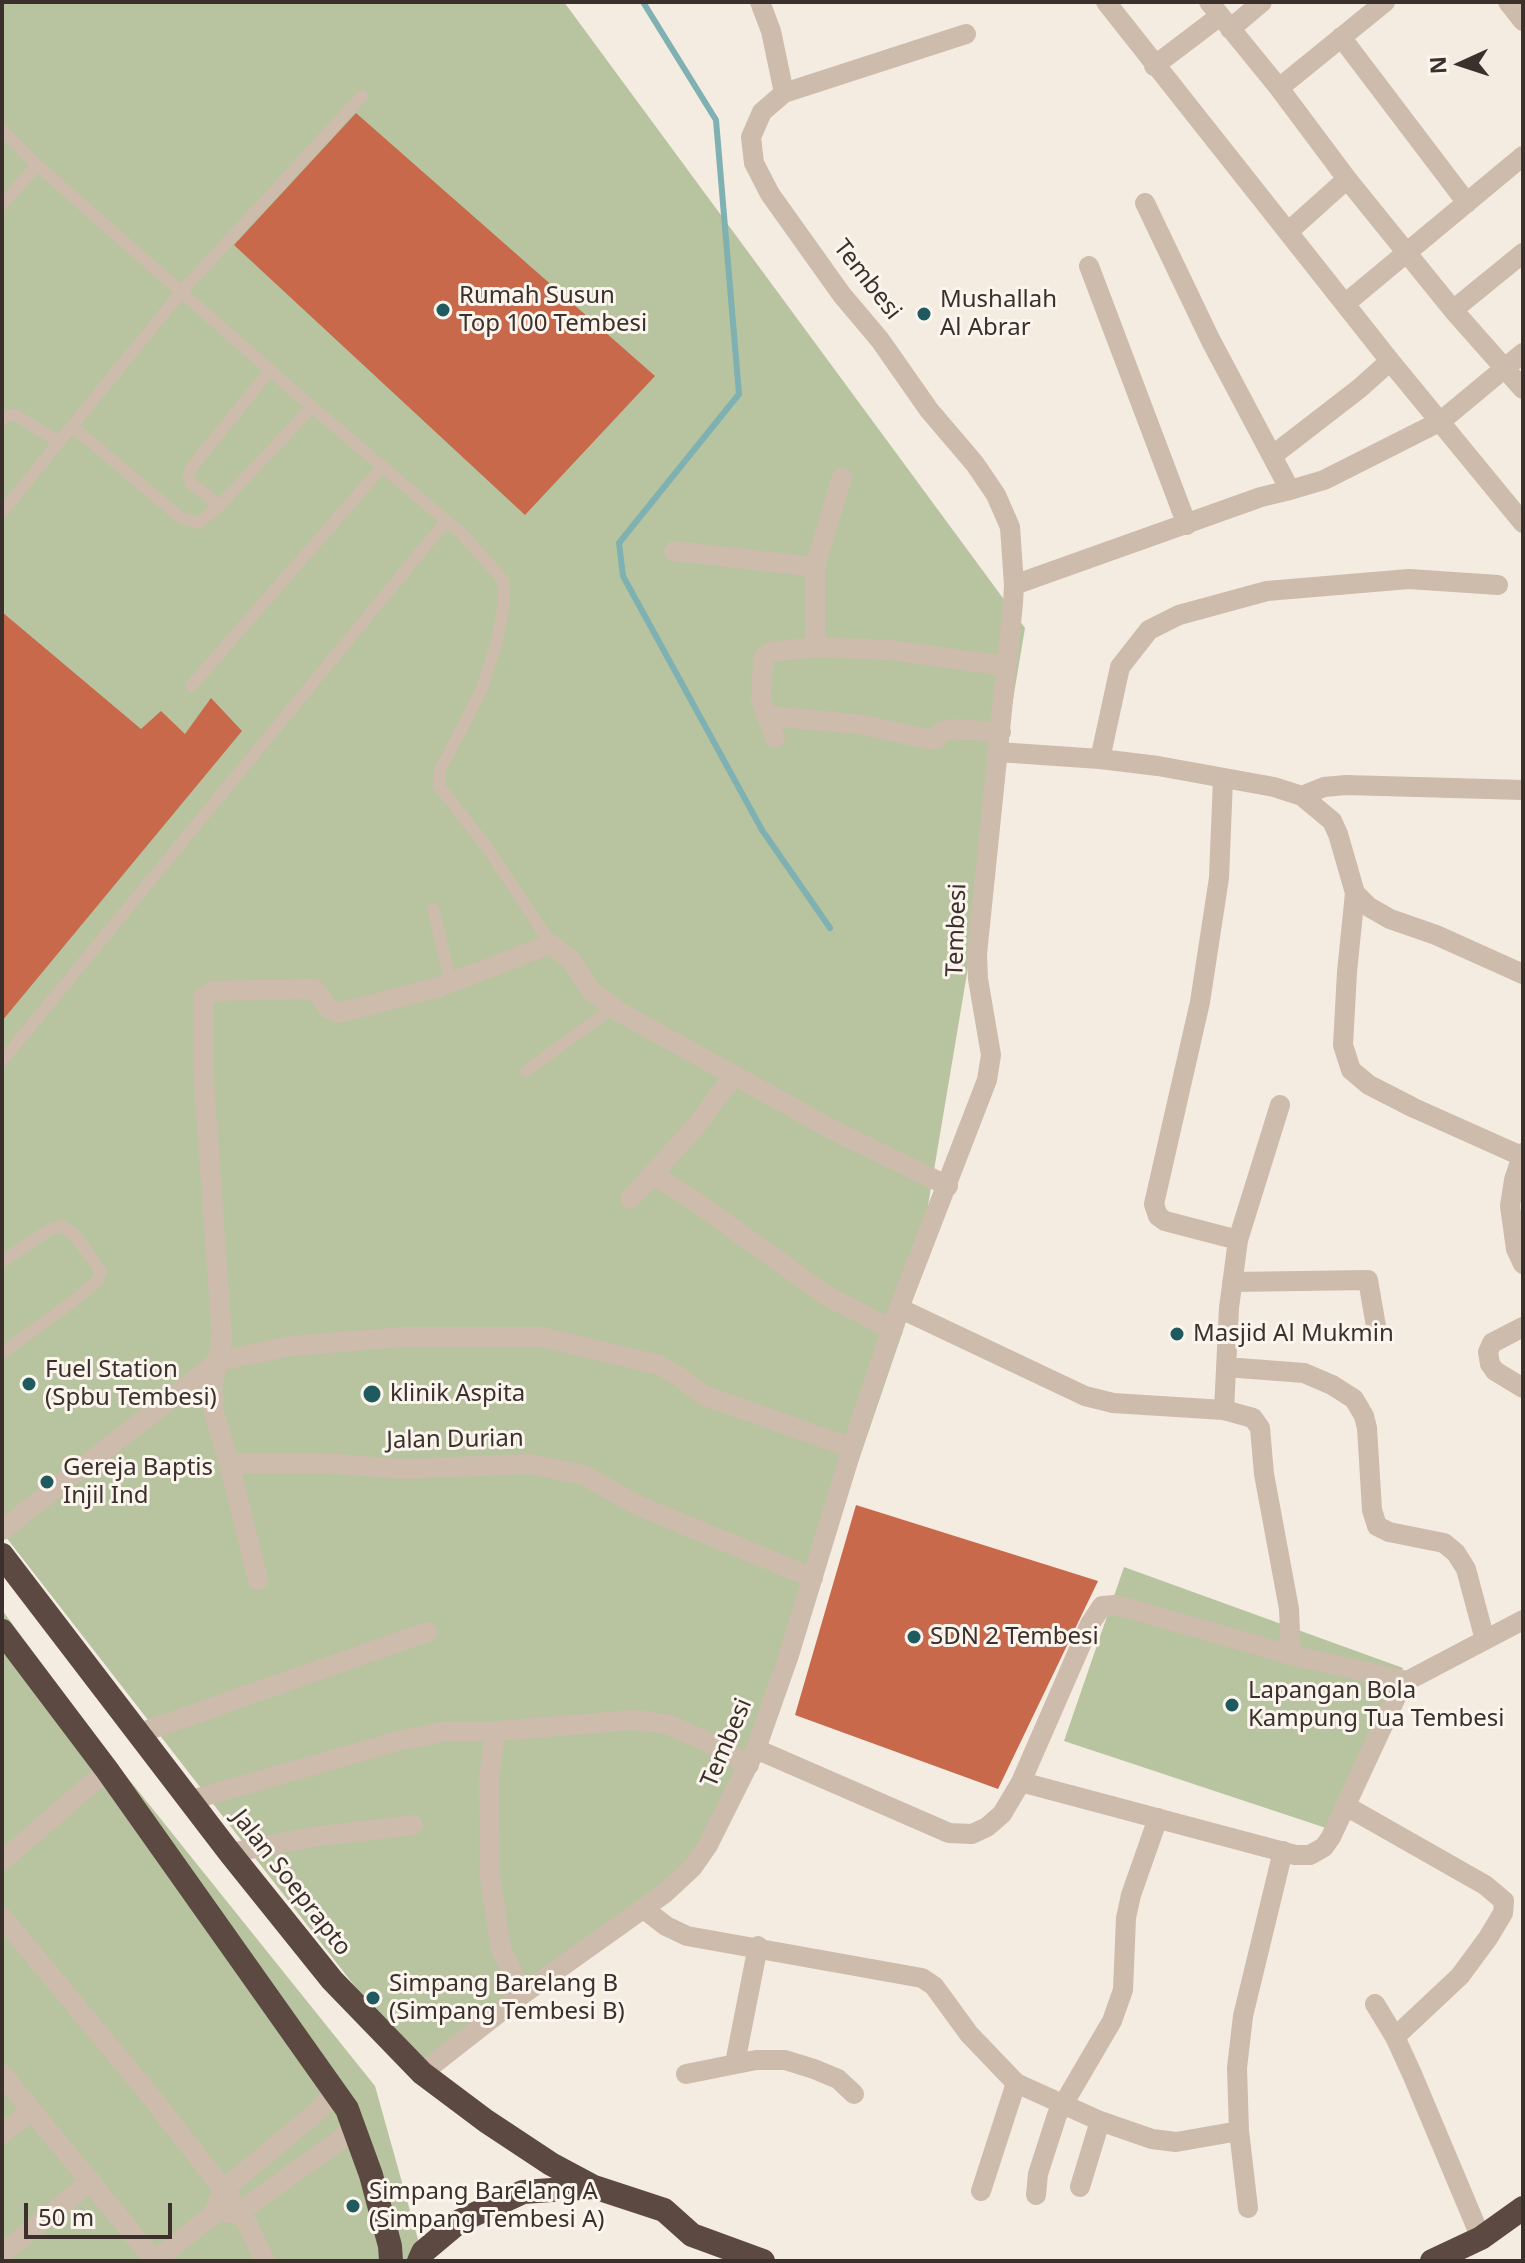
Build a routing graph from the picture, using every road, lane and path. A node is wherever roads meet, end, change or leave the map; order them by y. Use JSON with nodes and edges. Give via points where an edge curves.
{"nodes":[{"id":1,"x":1106,"y":2,"type":"edge"},
{"id":2,"x":1262,"y":2,"type":"edge"},
{"id":3,"x":1385,"y":2,"type":"edge"},
{"id":4,"x":1508,"y":2,"type":"edge"},
{"id":5,"x":764,"y":3,"type":"edge"},
{"id":6,"x":1220,"y":16,"type":"edge"},
{"id":7,"x":1523,"y":21,"type":"edge"},
{"id":8,"x":966,"y":34,"type":"dead end"},
{"id":9,"x":1341,"y":37,"type":"junction"},
{"id":10,"x":1154,"y":66,"type":"junction"},
{"id":11,"x":1279,"y":88,"type":"junction"},
{"id":12,"x":784,"y":93,"type":"junction"},
{"id":13,"x":362,"y":96,"type":"dead end"},
{"id":14,"x":2,"y":130,"type":"edge"},
{"id":15,"x":1523,"y":156,"type":"edge"},
{"id":16,"x":37,"y":165,"type":"junction"},
{"id":17,"x":1347,"y":179,"type":"junction"},
{"id":18,"x":1145,"y":203,"type":"dead end"},
{"id":19,"x":1467,"y":203,"type":"junction"},
{"id":20,"x":2,"y":205,"type":"edge"},
{"id":21,"x":1289,"y":231,"type":"junction"},
{"id":22,"x":1408,"y":252,"type":"junction"},
{"id":23,"x":1523,"y":253,"type":"edge"},
{"id":24,"x":1089,"y":266,"type":"dead end"},
{"id":25,"x":182,"y":291,"type":"junction"},
{"id":26,"x":1346,"y":303,"type":"junction"},
{"id":27,"x":1453,"y":310,"type":"junction"},
{"id":28,"x":1523,"y":353,"type":"edge"},
{"id":29,"x":1385,"y":366,"type":"junction"},
{"id":30,"x":1504,"y":368,"type":"junction"},
{"id":31,"x":271,"y":369,"type":"junction"},
{"id":32,"x":1523,"y":389,"type":"edge"},
{"id":33,"x":312,"y":407,"type":"junction"},
{"id":34,"x":2,"y":419,"type":"edge"},
{"id":35,"x":1441,"y":421,"type":"junction"},
{"id":36,"x":72,"y":426,"type":"junction"},
{"id":37,"x":59,"y":442,"type":"junction"},
{"id":38,"x":1272,"y":456,"type":"junction"},
{"id":39,"x":383,"y":466,"type":"junction"},
{"id":40,"x":842,"y":477,"type":"dead end"},
{"id":41,"x":1290,"y":490,"type":"junction"},
{"id":42,"x":218,"y":507,"type":"junction"},
{"id":43,"x":2,"y":512,"type":"edge"},
{"id":44,"x":446,"y":521,"type":"junction"},
{"id":45,"x":1523,"y":523,"type":"edge"},
{"id":46,"x":1187,"y":525,"type":"junction"},
{"id":47,"x":674,"y":551,"type":"dead end"},
{"id":48,"x":815,"y":567,"type":"junction"},
{"id":49,"x":1014,"y":585,"type":"junction"},
{"id":50,"x":1498,"y":585,"type":"dead end"},
{"id":51,"x":815,"y":647,"type":"junction"},
{"id":52,"x":1006,"y":666,"type":"junction"},
{"id":53,"x":191,"y":686,"type":"dead end"},
{"id":54,"x":767,"y":716,"type":"junction"},
{"id":55,"x":775,"y":738,"type":"dead end"},
{"id":56,"x":1000,"y":742,"type":"junction"},
{"id":57,"x":1100,"y":759,"type":"junction"},
{"id":58,"x":1223,"y":779,"type":"junction"},
{"id":59,"x":1523,"y":790,"type":"edge"},
{"id":60,"x":1302,"y":796,"type":"junction"},
{"id":61,"x":1355,"y":893,"type":"junction"},
{"id":62,"x":433,"y":909,"type":"dead end"},
{"id":63,"x":551,"y":944,"type":"junction"},
{"id":64,"x":1523,"y":974,"type":"edge"},
{"id":65,"x":451,"y":983,"type":"junction"},
{"id":66,"x":614,"y":1007,"type":"junction"},
{"id":67,"x":2,"y":1061,"type":"edge"},
{"id":68,"x":526,"y":1071,"type":"dead end"},
{"id":69,"x":734,"y":1075,"type":"junction"},
{"id":70,"x":1280,"y":1105,"type":"dead end"},
{"id":71,"x":1522,"y":1154,"type":"edge"},
{"id":72,"x":653,"y":1175,"type":"junction"},
{"id":73,"x":948,"y":1186,"type":"junction"},
{"id":74,"x":630,"y":1199,"type":"dead end"},
{"id":75,"x":1238,"y":1240,"type":"junction"},
{"id":76,"x":2,"y":1261,"type":"edge"},
{"id":77,"x":1523,"y":1264,"type":"edge"},
{"id":78,"x":1232,"y":1282,"type":"junction"},
{"id":79,"x":899,"y":1308,"type":"junction"},
{"id":80,"x":1523,"y":1327,"type":"edge"},
{"id":81,"x":893,"y":1330,"type":"junction"},
{"id":82,"x":1377,"y":1332,"type":"dead end"},
{"id":83,"x":2,"y":1353,"type":"edge"},
{"id":84,"x":219,"y":1361,"type":"junction"},
{"id":85,"x":1226,"y":1367,"type":"junction"},
{"id":86,"x":1523,"y":1388,"type":"edge"},
{"id":87,"x":1224,"y":1410,"type":"junction"},
{"id":88,"x":852,"y":1448,"type":"junction"},
{"id":89,"x":229,"y":1463,"type":"junction"},
{"id":90,"x":2,"y":1530,"type":"edge"},
{"id":91,"x":2,"y":1555,"type":"edge"},
{"id":92,"x":813,"y":1578,"type":"junction"},
{"id":93,"x":258,"y":1580,"type":"dead end"},
{"id":94,"x":1523,"y":1620,"type":"edge"},
{"id":95,"x":2,"y":1631,"type":"edge"},
{"id":96,"x":427,"y":1632,"type":"dead end"},
{"id":97,"x":1485,"y":1640,"type":"junction"},
{"id":98,"x":1291,"y":1655,"type":"junction"},
{"id":99,"x":1407,"y":1681,"type":"junction"},
{"id":100,"x":496,"y":1731,"type":"junction"},
{"id":101,"x":140,"y":1733,"type":"junction"},
{"id":102,"x":753,"y":1757,"type":"junction"},
{"id":103,"x":107,"y":1770,"type":"junction"},
{"id":104,"x":1021,"y":1782,"type":"junction"},
{"id":105,"x":191,"y":1800,"type":"junction"},
{"id":106,"x":1346,"y":1806,"type":"junction"},
{"id":107,"x":1158,"y":1818,"type":"junction"},
{"id":108,"x":413,"y":1825,"type":"dead end"},
{"id":109,"x":1283,"y":1851,"type":"junction"},
{"id":110,"x":230,"y":1853,"type":"junction"},
{"id":111,"x":2,"y":1861,"type":"edge"},
{"id":112,"x":644,"y":1909,"type":"junction"},
{"id":113,"x":2,"y":1917,"type":"edge"},
{"id":114,"x":758,"y":1946,"type":"junction"},
{"id":115,"x":523,"y":1994,"type":"junction"},
{"id":116,"x":1375,"y":2004,"type":"dead end"},
{"id":117,"x":1395,"y":2037,"type":"junction"},
{"id":118,"x":735,"y":2063,"type":"junction"},
{"id":119,"x":422,"y":2073,"type":"junction"},
{"id":120,"x":2,"y":2074,"type":"edge"},
{"id":121,"x":686,"y":2074,"type":"dead end"},
{"id":122,"x":1016,"y":2083,"type":"junction"},
{"id":123,"x":335,"y":2090,"type":"junction"},
{"id":124,"x":854,"y":2094,"type":"dead end"},
{"id":125,"x":1063,"y":2104,"type":"junction"},
{"id":126,"x":31,"y":2111,"type":"junction"},
{"id":127,"x":1100,"y":2121,"type":"junction"},
{"id":128,"x":354,"y":2125,"type":"junction"},
{"id":129,"x":1239,"y":2131,"type":"junction"},
{"id":130,"x":2,"y":2134,"type":"edge"},
{"id":131,"x":91,"y":2181,"type":"junction"},
{"id":132,"x":594,"y":2187,"type":"junction"},
{"id":133,"x":1080,"y":2187,"type":"dead end"},
{"id":134,"x":223,"y":2190,"type":"junction"},
{"id":135,"x":981,"y":2191,"type":"dead end"},
{"id":136,"x":1036,"y":2195,"type":"dead end"},
{"id":137,"x":1248,"y":2208,"type":"dead end"},
{"id":138,"x":1523,"y":2208,"type":"edge"},
{"id":139,"x":239,"y":2212,"type":"junction"},
{"id":140,"x":213,"y":2215,"type":"junction"},
{"id":141,"x":692,"y":2235,"type":"junction"},
{"id":142,"x":1481,"y":2238,"type":"junction"},
{"id":143,"x":2,"y":2254,"type":"edge"},
{"id":144,"x":154,"y":2261,"type":"edge"},
{"id":145,"x":265,"y":2261,"type":"edge"},
{"id":146,"x":391,"y":2261,"type":"edge"},
{"id":147,"x":419,"y":2261,"type":"edge"},
{"id":148,"x":709,"y":2261,"type":"edge"},
{"id":149,"x":763,"y":2261,"type":"edge"},
{"id":150,"x":1432,"y":2261,"type":"edge"}],
"edges":[{"from":1,"to":10,"type":"street"},
{"from":2,"to":6,"type":"street"},
{"from":3,"to":9,"type":"street"},
{"from":4,"to":7,"type":"street"},
{"from":5,"to":12,"type":"street"},
{"from":6,"to":10,"type":"street"},
{"from":6,"to":11,"type":"street"},
{"from":8,"to":12,"type":"street"},
{"from":9,"to":11,"type":"street"},
{"from":9,"to":19,"type":"street"},
{"from":10,"to":21,"type":"street"},
{"from":11,"to":17,"type":"street"},
{"from":12,"to":49,"type":"street","name":"Tembesi","via":[[754,127],[751,150],[758,175],[842,295],[996,495],[1010,527]]},
{"from":13,"to":25,"type":"lane"},
{"from":14,"to":16,"type":"lane"},
{"from":15,"to":19,"type":"street"},
{"from":16,"to":20,"type":"lane"},
{"from":16,"to":25,"type":"lane"},
{"from":17,"to":21,"type":"street"},
{"from":17,"to":22,"type":"street"},
{"from":18,"to":38,"type":"street"},
{"from":19,"to":22,"type":"street"},
{"from":21,"to":26,"type":"street"},
{"from":22,"to":26,"type":"street"},
{"from":22,"to":27,"type":"street"},
{"from":23,"to":27,"type":"street"},
{"from":24,"to":46,"type":"street"},
{"from":25,"to":31,"type":"lane"},
{"from":25,"to":36,"type":"lane"},
{"from":26,"to":29,"type":"street"},
{"from":27,"to":30,"type":"street"},
{"from":28,"to":30,"type":"street"},
{"from":29,"to":35,"type":"street"},
{"from":29,"to":38,"type":"street"},
{"from":30,"to":32,"type":"street"},
{"from":30,"to":35,"type":"street"},
{"from":31,"to":33,"type":"lane"},
{"from":31,"to":42,"type":"lane","via":[[191,468],[191,484]]},
{"from":33,"to":39,"type":"lane"},
{"from":33,"to":42,"type":"lane"},
{"from":34,"to":37,"type":"lane","via":[[17,416]]},
{"from":35,"to":41,"type":"street","via":[[1324,480]]},
{"from":35,"to":45,"type":"street"},
{"from":36,"to":37,"type":"lane"},
{"from":36,"to":42,"type":"lane","via":[[181,518],[198,523]]},
{"from":37,"to":43,"type":"lane"},
{"from":38,"to":41,"type":"street"},
{"from":39,"to":44,"type":"lane"},
{"from":39,"to":53,"type":"lane"},
{"from":40,"to":48,"type":"street"},
{"from":41,"to":46,"type":"street"},
{"from":44,"to":63,"type":"lane","via":[[498,574],[504,602],[481,691],[440,770],[439,786]]},
{"from":44,"to":67,"type":"lane"},
{"from":46,"to":49,"type":"street"},
{"from":47,"to":48,"type":"street"},
{"from":48,"to":51,"type":"street"},
{"from":49,"to":52,"type":"street","name":"Tembesi"},
{"from":50,"to":57,"type":"street","via":[[1409,579],[1267,591],[1179,615],[1149,630],[1120,667]]},
{"from":51,"to":52,"type":"street","via":[[890,650]]},
{"from":51,"to":54,"type":"street","via":[[765,656],[761,700]]},
{"from":52,"to":56,"type":"street","name":"Tembesi"},
{"from":54,"to":55,"type":"street"},
{"from":54,"to":56,"type":"street","via":[[858,724],[928,739],[952,729]]},
{"from":56,"to":57,"type":"street"},
{"from":56,"to":73,"type":"street","name":"Tembesi","via":[[977,954],[991,1055]]},
{"from":57,"to":58,"type":"street"},
{"from":58,"to":60,"type":"street"},
{"from":58,"to":75,"type":"street","via":[[1219,878],[1200,1002],[1154,1204],[1165,1221]]},
{"from":59,"to":60,"type":"street","via":[[1346,785]]},
{"from":60,"to":61,"type":"street","via":[[1332,821]]},
{"from":61,"to":64,"type":"street","via":[[1390,919]]},
{"from":61,"to":71,"type":"street","via":[[1343,1045],[1351,1070],[1414,1108]]},
{"from":62,"to":65,"type":"lane"},
{"from":63,"to":65,"type":"street"},
{"from":63,"to":66,"type":"street","via":[[572,961],[591,991]]},
{"from":65,"to":84,"type":"street","via":[[339,1013],[329,1009],[314,989],[238,989],[204,995]]},
{"from":66,"to":68,"type":"lane"},
{"from":66,"to":69,"type":"street"},
{"from":69,"to":72,"type":"street"},
{"from":69,"to":73,"type":"street"},
{"from":70,"to":75,"type":"street"},
{"from":71,"to":77,"type":"street","via":[[1510,1206]]},
{"from":72,"to":74,"type":"street"},
{"from":72,"to":81,"type":"street","via":[[827,1296]]},
{"from":73,"to":79,"type":"street","name":"Tembesi"},
{"from":75,"to":78,"type":"street"},
{"from":76,"to":83,"type":"lane","via":[[62,1226],[75,1235],[101,1272],[76,1299]]},
{"from":78,"to":82,"type":"street","via":[[1368,1280]]},
{"from":78,"to":85,"type":"street"},
{"from":79,"to":81,"type":"street","name":"Tembesi"},
{"from":79,"to":87,"type":"street","via":[[1085,1396],[1113,1403]]},
{"from":80,"to":86,"type":"street","via":[[1492,1343],[1488,1352],[1495,1371]]},
{"from":81,"to":88,"type":"street","name":"Tembesi"},
{"from":84,"to":88,"type":"street","via":[[290,1346],[405,1337],[542,1337],[659,1365],[703,1395]]},
{"from":84,"to":89,"type":"street","via":[[212,1388],[214,1412]]},
{"from":84,"to":90,"type":"street"},
{"from":85,"to":87,"type":"street"},
{"from":85,"to":97,"type":"street","via":[[1304,1373],[1354,1399],[1367,1428],[1377,1526],[1444,1543],[1456,1553],[1466,1569]]},
{"from":87,"to":98,"type":"street","via":[[1253,1418],[1260,1428],[1289,1609]]},
{"from":88,"to":92,"type":"street","name":"Tembesi"},
{"from":89,"to":92,"type":"street","name":"Jalan Durian","via":[[404,1469],[529,1464],[584,1475],[637,1505]]},
{"from":89,"to":93,"type":"street"},
{"from":91,"to":101,"type":"highway","name":"Jalan Soeprapto"},
{"from":92,"to":102,"type":"street","name":"Tembesi"},
{"from":94,"to":97,"type":"street"},
{"from":95,"to":103,"type":"highway"},
{"from":96,"to":101,"type":"street"},
{"from":97,"to":99,"type":"street"},
{"from":98,"to":99,"type":"street"},
{"from":98,"to":104,"type":"street","via":[[1131,1609],[1102,1606]]},
{"from":99,"to":106,"type":"street"},
{"from":100,"to":102,"type":"street","via":[[634,1720],[666,1724]]},
{"from":100,"to":105,"type":"street","via":[[446,1731],[398,1741]]},
{"from":100,"to":115,"type":"street","via":[[489,1776],[490,1877],[501,1949]]},
{"from":101,"to":105,"type":"highway","name":"Jalan Soeprapto"},
{"from":102,"to":104,"type":"street","via":[[949,1833],[972,1834],[987,1827],[1002,1814]]},
{"from":102,"to":112,"type":"street","name":"Tembesi","via":[[692,1868]]},
{"from":103,"to":111,"type":"street"},
{"from":103,"to":123,"type":"highway"},
{"from":104,"to":107,"type":"street"},
{"from":105,"to":110,"type":"highway","name":"Jalan Soeprapto"},
{"from":106,"to":109,"type":"street","via":[[1317,1852],[1303,1856]]},
{"from":106,"to":117,"type":"street","via":[[1504,1901],[1503,1913],[1460,1976]]},
{"from":107,"to":109,"type":"street"},
{"from":107,"to":125,"type":"street","via":[[1126,1918],[1123,1990],[1112,2021]]},
{"from":108,"to":110,"type":"street"},
{"from":109,"to":129,"type":"street","via":[[1243,2016],[1237,2068]]},
{"from":110,"to":119,"type":"highway","name":"Jalan Soeprapto","via":[[332,1980]]},
{"from":112,"to":114,"type":"street","via":[[687,1936]]},
{"from":112,"to":115,"type":"street","name":"Tembesi"},
{"from":113,"to":134,"type":"street"},
{"from":114,"to":118,"type":"street"},
{"from":114,"to":122,"type":"street","via":[[922,1978]]},
{"from":115,"to":119,"type":"street","name":"Tembesi"},
{"from":116,"to":117,"type":"street"},
{"from":117,"to":142,"type":"street"},
{"from":118,"to":121,"type":"street"},
{"from":118,"to":124,"type":"street","via":[[785,2060],[838,2079]]},
{"from":119,"to":132,"type":"highway","name":"Jalan Soeprapto","via":[[486,2121]]},
{"from":120,"to":126,"type":"street"},
{"from":122,"to":125,"type":"street"},
{"from":122,"to":135,"type":"street"},
{"from":123,"to":128,"type":"highway"},
{"from":123,"to":134,"type":"street","via":[[319,2110]]},
{"from":125,"to":127,"type":"street"},
{"from":125,"to":136,"type":"street","via":[[1048,2137]]},
{"from":126,"to":130,"type":"street"},
{"from":126,"to":131,"type":"street"},
{"from":127,"to":129,"type":"street","via":[[1176,2142]]},
{"from":127,"to":133,"type":"street"},
{"from":128,"to":139,"type":"street"},
{"from":128,"to":146,"type":"highway"},
{"from":129,"to":137,"type":"street"},
{"from":131,"to":143,"type":"street"},
{"from":131,"to":144,"type":"street"},
{"from":132,"to":141,"type":"highway","via":[[664,2210]]},
{"from":132,"to":147,"type":"highway","via":[[523,2192],[460,2221]]},
{"from":134,"to":139,"type":"street"},
{"from":134,"to":140,"type":"street"},
{"from":138,"to":142,"type":"highway"},
{"from":139,"to":140,"type":"street"},
{"from":139,"to":145,"type":"street"},
{"from":140,"to":144,"type":"street"},
{"from":141,"to":148,"type":"highway"},
{"from":141,"to":149,"type":"highway"},
{"from":142,"to":150,"type":"highway"}]}
